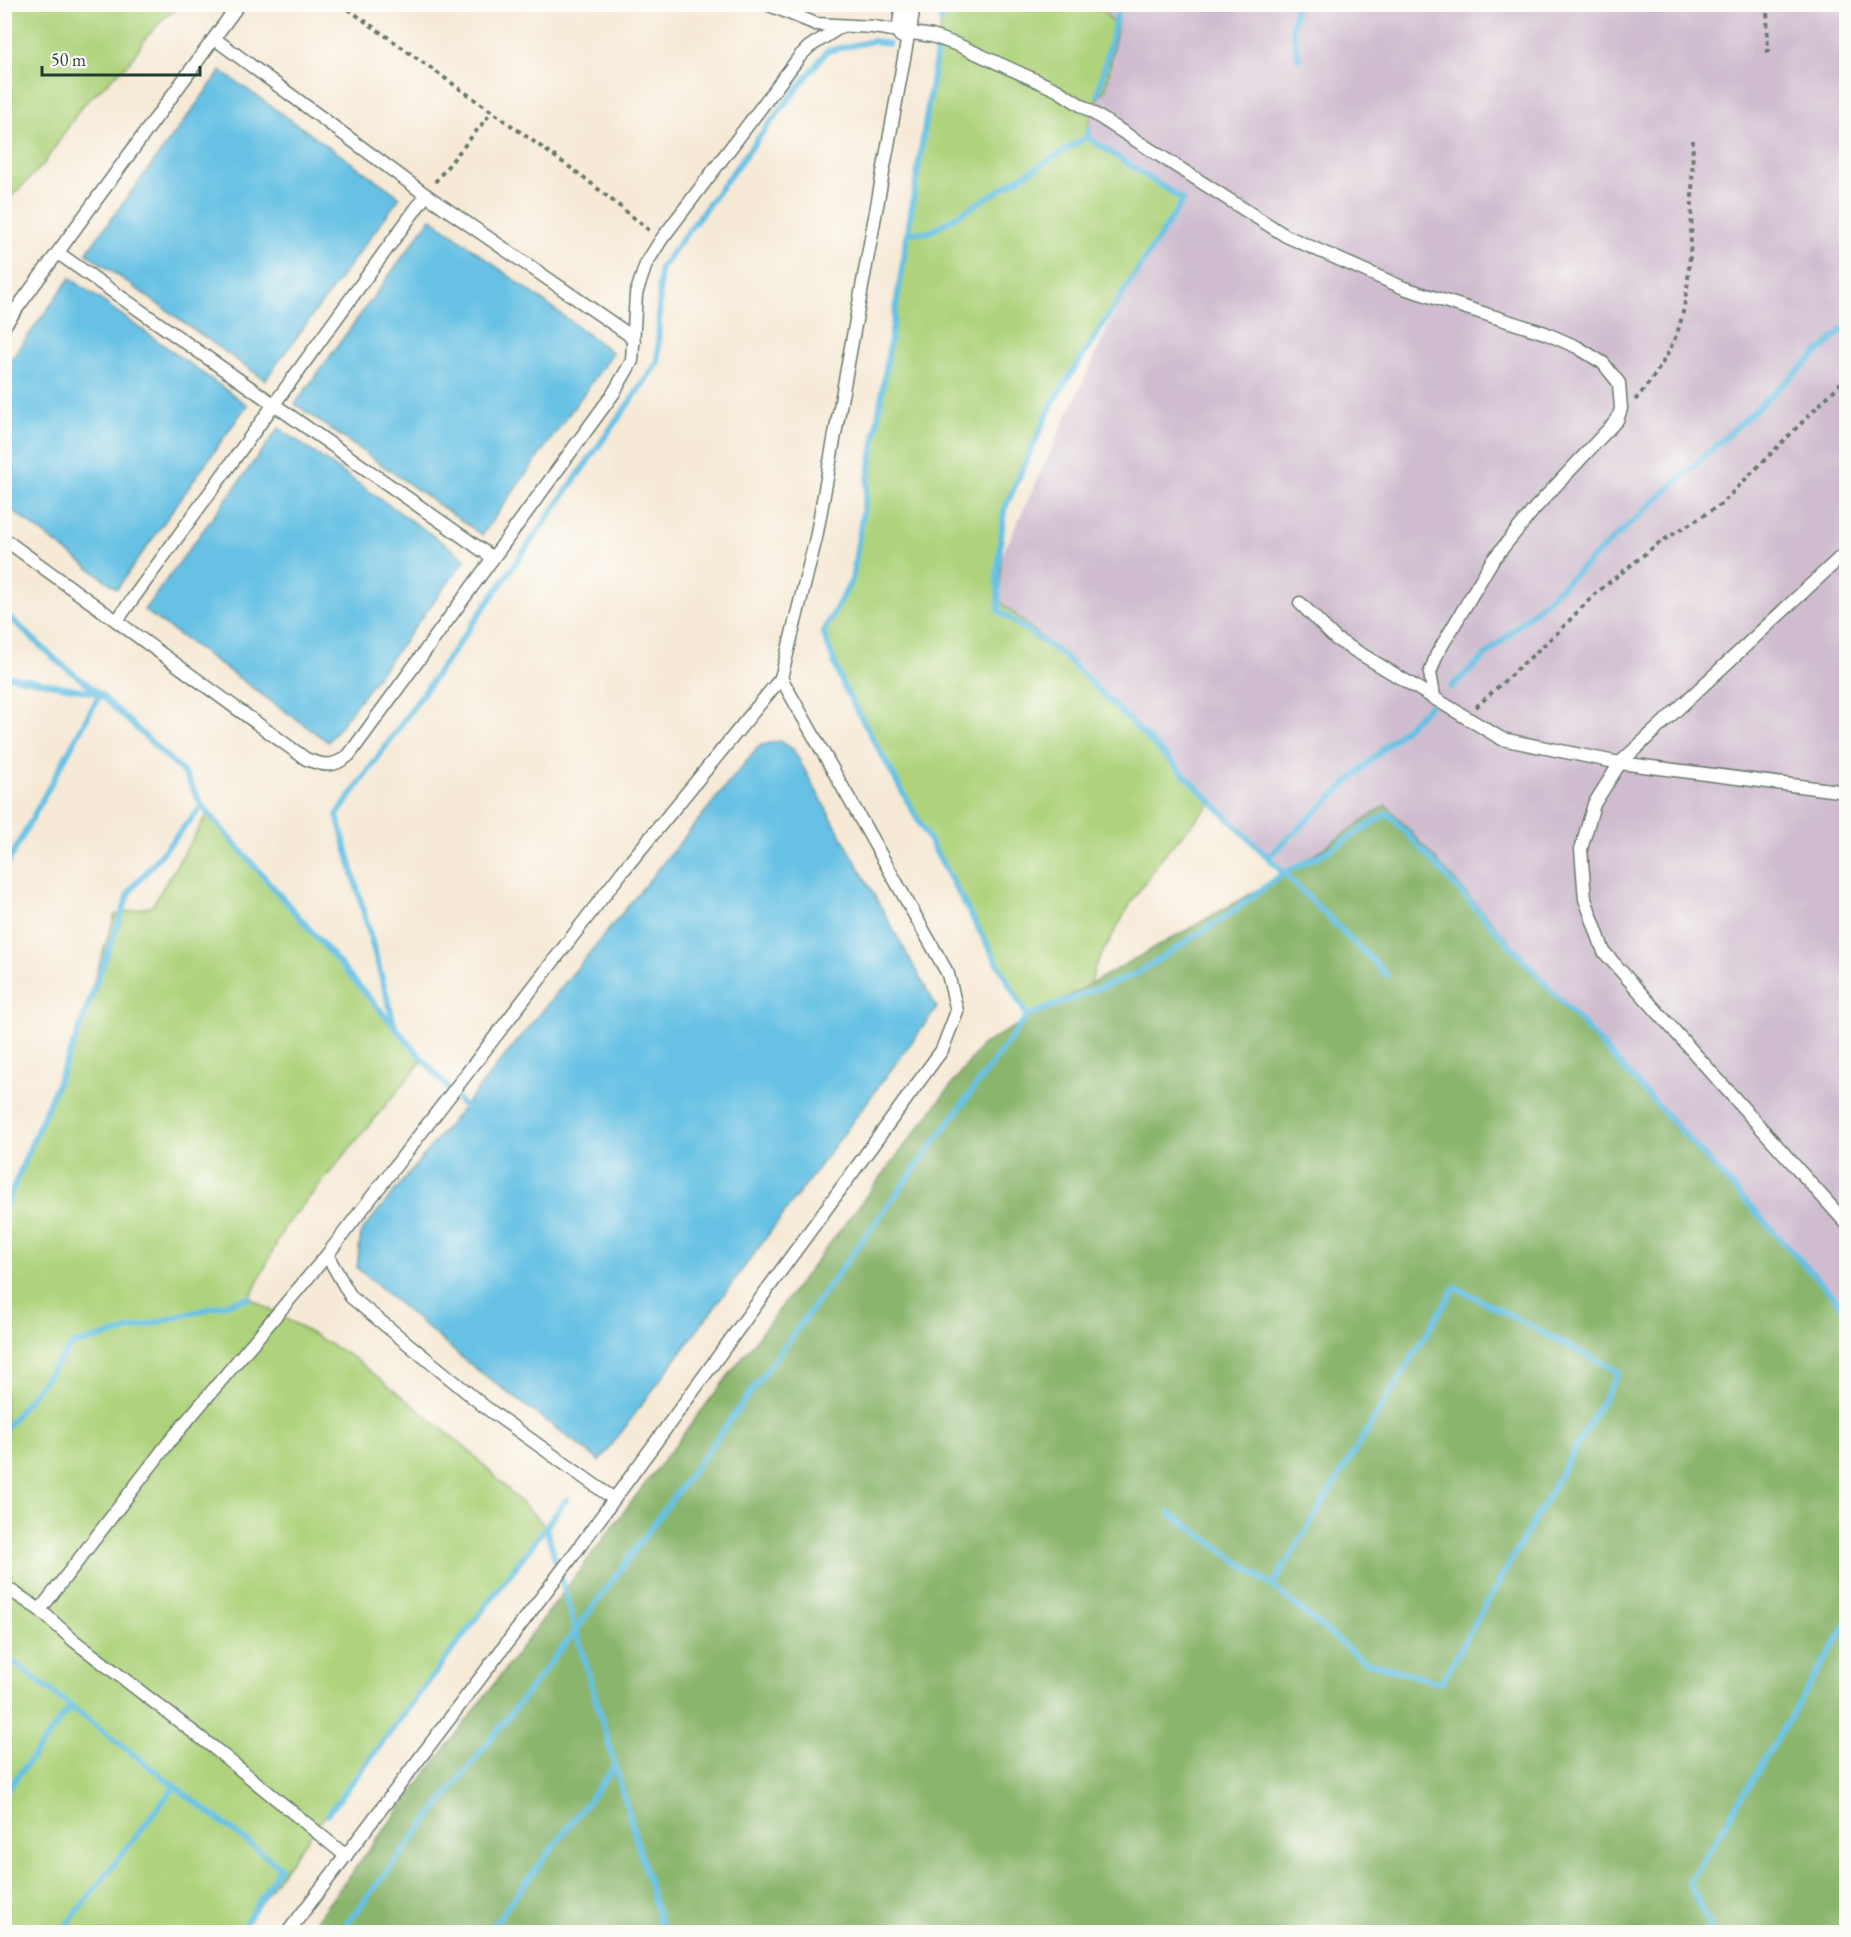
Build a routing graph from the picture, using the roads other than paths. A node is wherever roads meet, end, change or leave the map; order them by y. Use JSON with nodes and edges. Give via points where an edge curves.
{"nodes":[{"id":1,"x":239,"y":4,"type":"edge"},
{"id":2,"x":767,"y":4,"type":"edge"},
{"id":3,"x":908,"y":4,"type":"edge"},
{"id":4,"x":842,"y":26,"type":"junction"},
{"id":5,"x":907,"y":31,"type":"junction"},
{"id":6,"x":215,"y":39,"type":"junction"},
{"id":7,"x":426,"y":195,"type":"junction"},
{"id":8,"x":58,"y":253,"type":"junction"},
{"id":9,"x":4,"y":326,"type":"edge"},
{"id":10,"x":634,"y":341,"type":"junction"},
{"id":11,"x":274,"y":404,"type":"junction"},
{"id":12,"x":4,"y":539,"type":"edge"},
{"id":13,"x":1846,"y":552,"type":"edge"},
{"id":14,"x":493,"y":558,"type":"junction"},
{"id":15,"x":1300,"y":603,"type":"dead end"},
{"id":16,"x":118,"y":619,"type":"junction"},
{"id":17,"x":781,"y":678,"type":"junction"},
{"id":18,"x":1434,"y":696,"type":"junction"},
{"id":19,"x":1620,"y":763,"type":"junction"},
{"id":20,"x":1846,"y":792,"type":"edge"},
{"id":21,"x":1846,"y":1223,"type":"edge"},
{"id":22,"x":327,"y":1255,"type":"junction"},
{"id":23,"x":614,"y":1498,"type":"junction"},
{"id":24,"x":4,"y":1586,"type":"edge"},
{"id":25,"x":40,"y":1610,"type":"junction"},
{"id":26,"x":346,"y":1856,"type":"junction"},
{"id":27,"x":288,"y":1932,"type":"edge"}],
"edges":[{"from":1,"to":6,"type":"lane"},
{"from":2,"to":4,"type":"lane","via":[[816,24]]},
{"from":3,"to":5,"type":"street"},
{"from":4,"to":5,"type":"lane"},
{"from":4,"to":10,"type":"lane","via":[[800,56],[661,240],[646,264],[636,294]]},
{"from":5,"to":17,"type":"lane","via":[[816,538]]},
{"from":5,"to":18,"type":"lane","via":[[958,45],[1057,90],[1286,236],[1404,288],[1577,347],[1603,363],[1619,383],[1621,409],[1617,420],[1492,561],[1437,654],[1430,673]]},
{"from":6,"to":7,"type":"lane"},
{"from":6,"to":8,"type":"lane"},
{"from":7,"to":10,"type":"lane"},
{"from":7,"to":11,"type":"lane"},
{"from":8,"to":9,"type":"lane"},
{"from":8,"to":11,"type":"lane"},
{"from":10,"to":14,"type":"lane","via":[[632,361],[613,394]]},
{"from":11,"to":14,"type":"lane"},
{"from":11,"to":16,"type":"lane"},
{"from":12,"to":16,"type":"lane"},
{"from":13,"to":19,"type":"lane"},
{"from":14,"to":16,"type":"lane","via":[[349,755],[338,764],[326,766],[306,759]]},
{"from":15,"to":18,"type":"lane","via":[[1336,639]]},
{"from":17,"to":22,"type":"lane","via":[[622,872]]},
{"from":17,"to":23,"type":"lane","via":[[948,974],[957,1011],[942,1050]]},
{"from":18,"to":19,"type":"lane","via":[[1502,739]]},
{"from":19,"to":20,"type":"lane"},
{"from":19,"to":21,"type":"lane","via":[[1594,804],[1581,849],[1585,899],[1604,952]]},
{"from":22,"to":23,"type":"lane","via":[[351,1297],[485,1407]]},
{"from":22,"to":25,"type":"lane","via":[[169,1442]]},
{"from":23,"to":26,"type":"lane"},
{"from":24,"to":25,"type":"lane"},
{"from":25,"to":26,"type":"lane"},
{"from":26,"to":27,"type":"lane"}]}
